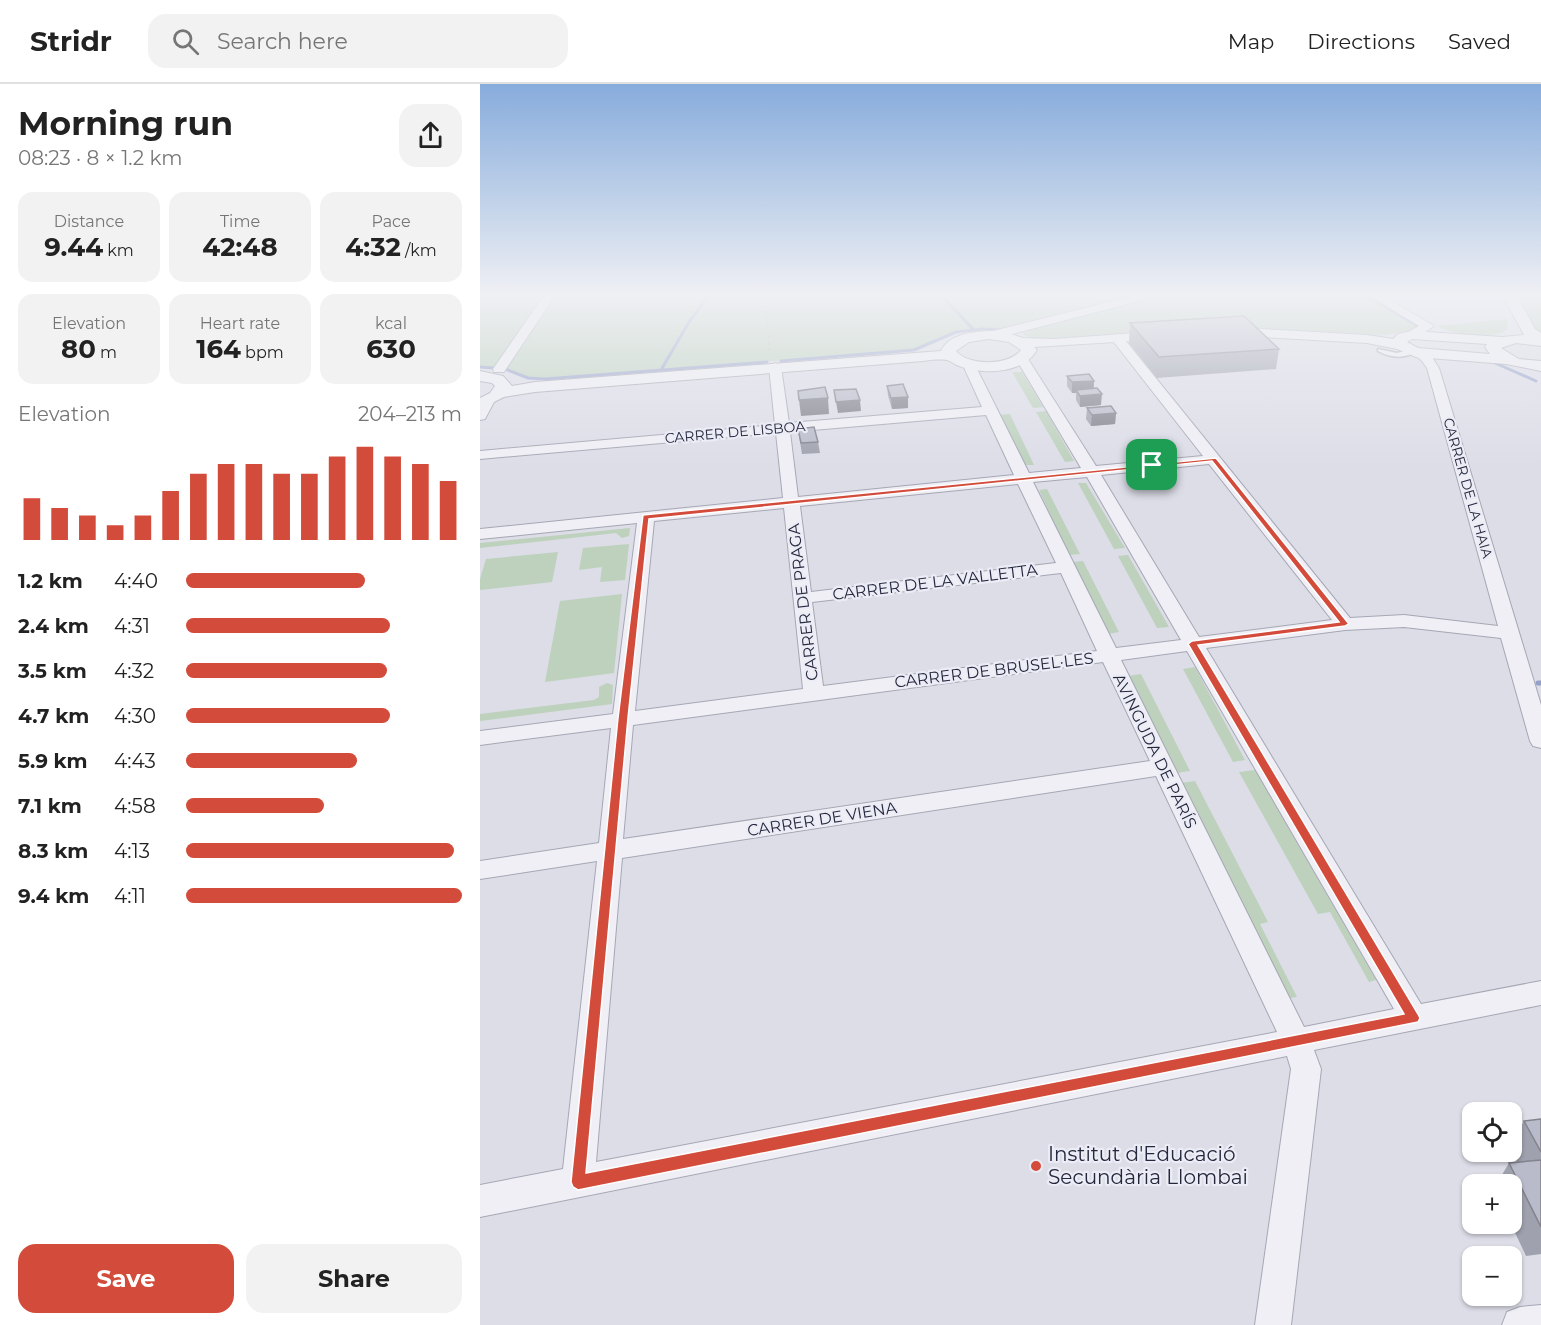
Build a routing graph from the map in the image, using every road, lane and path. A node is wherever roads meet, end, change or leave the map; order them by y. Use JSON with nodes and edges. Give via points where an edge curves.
{"nodes":[{"id":1,"x":512,"y":352,"type":"edge"},
{"id":2,"x":770,"y":352,"type":"edge"},
{"id":3,"x":957,"y":352,"type":"edge"},
{"id":4,"x":1014,"y":352,"type":"edge"},
{"id":5,"x":1025,"y":352,"type":"edge"},
{"id":6,"x":1128,"y":352,"type":"edge"},
{"id":7,"x":1384,"y":352,"type":"edge"},
{"id":8,"x":1407,"y":352,"type":"edge"},
{"id":9,"x":1419,"y":352,"type":"edge"},
{"id":10,"x":1456,"y":352,"type":"edge"},
{"id":11,"x":1496,"y":352,"type":"edge"},
{"id":12,"x":956,"y":356,"type":"junction"},
{"id":13,"x":1515,"y":362,"type":"junction"},
{"id":14,"x":1541,"y":366,"type":"edge"},
{"id":15,"x":775,"y":368,"type":"junction"},
{"id":16,"x":1541,"y":374,"type":"edge"},
{"id":17,"x":489,"y":388,"type":"edge"},
{"id":18,"x":990,"y":410,"type":"junction"},
{"id":19,"x":782,"y":428,"type":"junction"},
{"id":20,"x":480,"y":455,"type":"edge"},
{"id":21,"x":1213,"y":459,"type":"junction"},
{"id":22,"x":1091,"y":471,"type":"junction"},
{"id":23,"x":1024,"y":478,"type":"junction"},
{"id":24,"x":791,"y":502,"type":"junction"},
{"id":25,"x":646,"y":517,"type":"junction"},
{"id":26,"x":480,"y":534,"type":"edge"},
{"id":27,"x":1066,"y":567,"type":"junction"},
{"id":28,"x":803,"y":598,"type":"junction"},
{"id":29,"x":1345,"y":624,"type":"junction"},
{"id":30,"x":1510,"y":633,"type":"junction"},
{"id":31,"x":1192,"y":644,"type":"junction"},
{"id":32,"x":1109,"y":655,"type":"junction"},
{"id":33,"x":814,"y":693,"type":"junction"},
{"id":34,"x":623,"y":718,"type":"junction"},
{"id":35,"x":480,"y":738,"type":"edge"},
{"id":36,"x":1541,"y":741,"type":"edge"},
{"id":37,"x":1163,"y":767,"type":"junction"},
{"id":38,"x":611,"y":850,"type":"junction"},
{"id":39,"x":480,"y":870,"type":"edge"},
{"id":40,"x":1541,"y":993,"type":"edge"},
{"id":41,"x":1414,"y":1018,"type":"junction"},
{"id":42,"x":1296,"y":1041,"type":"junction"},
{"id":43,"x":578,"y":1182,"type":"junction"},
{"id":44,"x":480,"y":1202,"type":"edge"},
{"id":45,"x":1541,"y":1323,"type":"edge"},
{"id":46,"x":1273,"y":1325,"type":"edge"},
{"id":47,"x":1520,"y":1325,"type":"edge"}],
"edges":[{"from":1,"to":17,"type":"street"},
{"from":2,"to":15,"type":"path"},
{"from":3,"to":12,"type":"street"},
{"from":4,"to":12,"type":"street","via":[[1003,365]]},
{"from":5,"to":22,"type":"street"},
{"from":6,"to":21,"type":"street"},
{"from":7,"to":8,"type":"lane","via":[[1393,356]]},
{"from":9,"to":30,"type":"street","name":"CARRER DE LA HAIA","via":[[1433,368]]},
{"from":10,"to":13,"type":"street"},
{"from":11,"to":13,"type":"street"},
{"from":12,"to":15,"type":"street"},
{"from":12,"to":18,"type":"street","name":"AVINGUDA DE PARÍS"},
{"from":13,"to":14,"type":"street"},
{"from":13,"to":16,"type":"street"},
{"from":15,"to":17,"type":"street"},
{"from":15,"to":19,"type":"street","name":"CARRER DE PRAGA"},
{"from":18,"to":19,"type":"street","name":"CARRER DE LISBOA"},
{"from":18,"to":23,"type":"street","name":"AVINGUDA DE PARÍS"},
{"from":19,"to":20,"type":"street","name":"CARRER DE LISBOA"},
{"from":19,"to":24,"type":"street","name":"CARRER DE PRAGA"},
{"from":21,"to":22,"type":"street"},
{"from":21,"to":29,"type":"street"},
{"from":22,"to":23,"type":"street"},
{"from":22,"to":31,"type":"street"},
{"from":23,"to":24,"type":"street"},
{"from":23,"to":27,"type":"street","name":"AVINGUDA DE PARÍS"},
{"from":24,"to":25,"type":"street"},
{"from":24,"to":28,"type":"street","name":"CARRER DE PRAGA"},
{"from":25,"to":26,"type":"street"},
{"from":25,"to":34,"type":"street"},
{"from":27,"to":28,"type":"street","name":"CARRER DE LA VALLETTA"},
{"from":27,"to":32,"type":"street","name":"AVINGUDA DE PARÍS"},
{"from":28,"to":33,"type":"street","name":"CARRER DE PRAGA"},
{"from":29,"to":30,"type":"street","name":"CARRER DE BRUSEL·LES","via":[[1404,621]]},
{"from":29,"to":31,"type":"street","name":"CARRER DE BRUSEL·LES"},
{"from":30,"to":36,"type":"street"},
{"from":31,"to":32,"type":"street","name":"CARRER DE BRUSEL·LES"},
{"from":31,"to":41,"type":"street"},
{"from":32,"to":33,"type":"street","name":"CARRER DE BRUSEL·LES"},
{"from":32,"to":37,"type":"street","name":"AVINGUDA DE PARÍS"},
{"from":33,"to":34,"type":"street","name":"CARRER DE BRUSEL·LES"},
{"from":34,"to":35,"type":"street","name":"CARRER DE BRUSEL·LES"},
{"from":34,"to":38,"type":"street"},
{"from":37,"to":38,"type":"street","name":"CARRER DE VIENA"},
{"from":37,"to":42,"type":"street","name":"AVINGUDA DE PARÍS"},
{"from":38,"to":39,"type":"street","name":"CARRER DE VIENA"},
{"from":38,"to":43,"type":"street"},
{"from":40,"to":41,"type":"street"},
{"from":41,"to":42,"type":"street"},
{"from":42,"to":43,"type":"street"},
{"from":42,"to":46,"type":"street","name":"AVINGUDA DE PARÍS","via":[[1306,1069]]},
{"from":43,"to":44,"type":"street"},
{"from":45,"to":47,"type":"street"}]}
